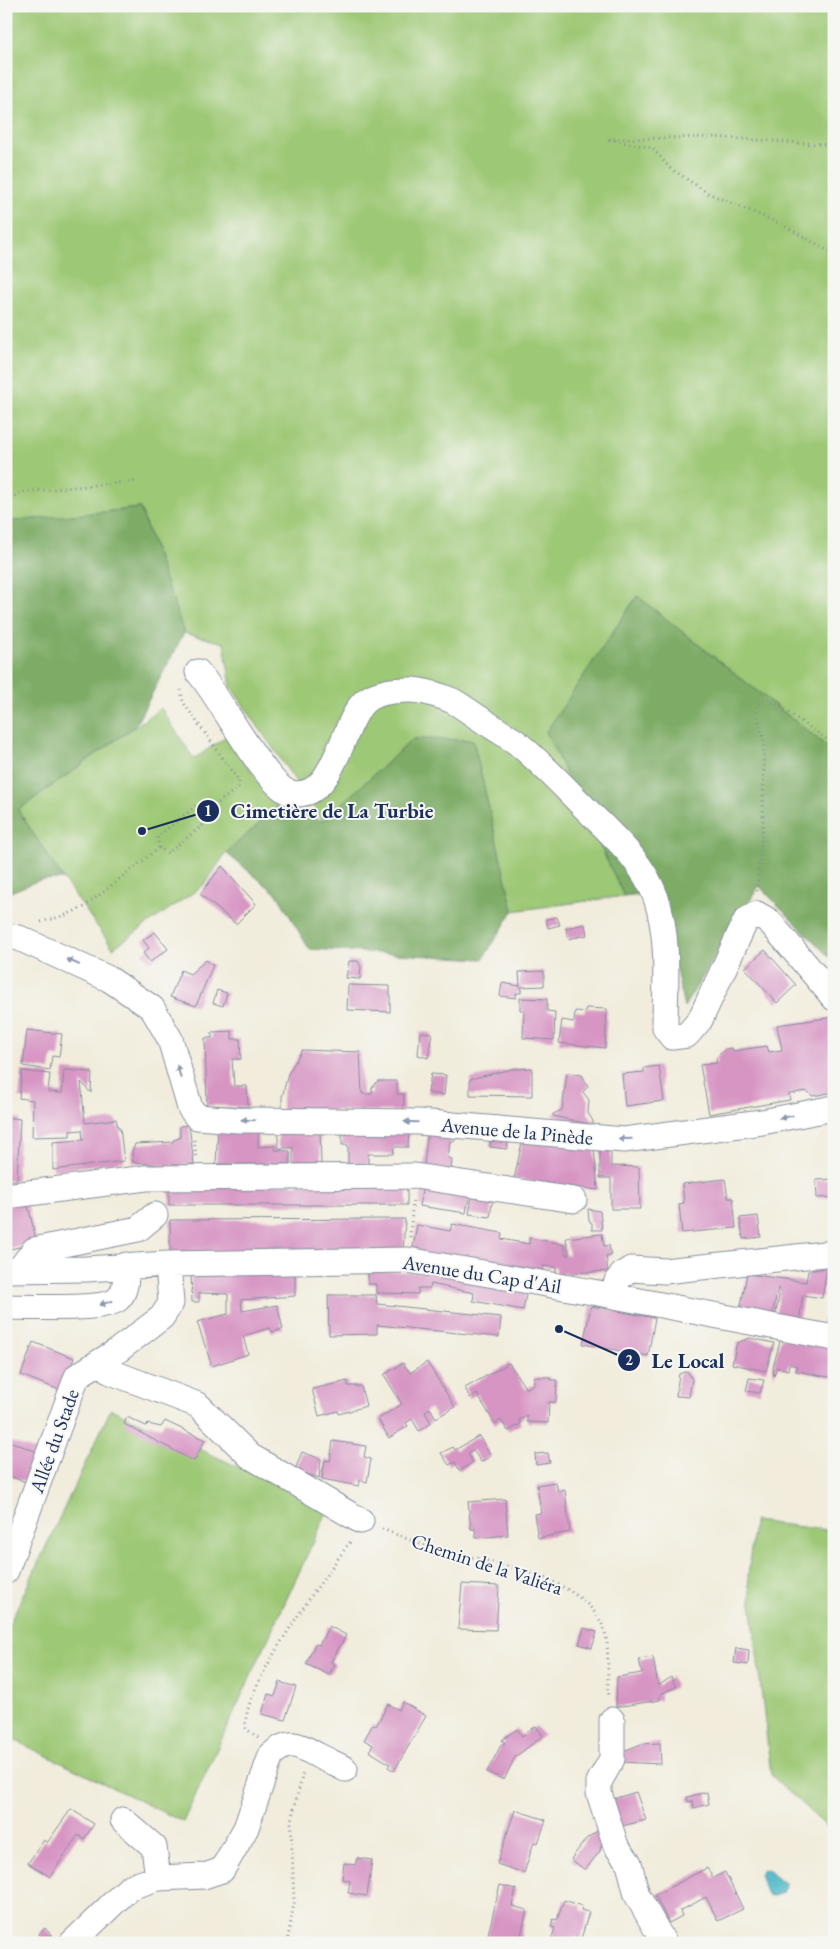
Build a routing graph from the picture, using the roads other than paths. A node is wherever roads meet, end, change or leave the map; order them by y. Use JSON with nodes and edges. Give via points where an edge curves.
{"nodes":[{"id":1,"x":198,"y":672,"type":"dead end"},
{"id":2,"x":12,"y":937,"type":"edge"},
{"id":3,"x":834,"y":998,"type":"edge"},
{"id":4,"x":834,"y":1108,"type":"edge"},
{"id":5,"x":6,"y":1196,"type":"edge"},
{"id":6,"x":574,"y":1200,"type":"dead end"},
{"id":7,"x":155,"y":1215,"type":"dead end"},
{"id":8,"x":834,"y":1254,"type":"edge"},
{"id":9,"x":168,"y":1264,"type":"junction"},
{"id":10,"x":126,"y":1266,"type":"junction"},
{"id":11,"x":13,"y":1270,"type":"edge"},
{"id":12,"x":613,"y":1296,"type":"junction"},
{"id":13,"x":6,"y":1307,"type":"edge"},
{"id":14,"x":834,"y":1338,"type":"edge"},
{"id":15,"x":100,"y":1362,"type":"junction"},
{"id":16,"x":361,"y":1521,"type":"road end"},
{"id":17,"x":6,"y":1571,"type":"edge"},
{"id":18,"x":612,"y":1720,"type":"road end"},
{"id":19,"x":346,"y":1769,"type":"dead end"},
{"id":20,"x":122,"y":1820,"type":"dead end"},
{"id":21,"x":158,"y":1878,"type":"junction"},
{"id":22,"x":72,"y":1943,"type":"edge"},
{"id":23,"x":664,"y":1943,"type":"edge"}],
"edges":[{"from":1,"to":3,"type":"street","via":[[233,720],[263,770],[290,793],[303,794],[315,789],[337,760],[352,718],[366,701],[387,690],[413,690],[452,701],[516,743],[627,850],[649,881],[664,934],[665,1028],[672,1037],[687,1035],[700,1020],[746,920],[757,914],[769,921]]},
{"from":4,"to":2,"type":"street","name":"Avenue de la Pinède","one_way":true,"via":[[762,1122],[624,1140],[419,1122],[197,1117],[190,1108],[170,1039],[152,1008],[109,979]]},
{"from":5,"to":6,"type":"street","via":[[146,1178],[430,1176]]},
{"from":7,"to":11,"type":"street","via":[[138,1229],[34,1250]]},
{"from":8,"to":12,"type":"street","via":[[664,1271],[632,1269],[617,1281]]},
{"from":9,"to":10,"type":"street","name":"Avenue du Cap d'Ail"},
{"from":9,"to":12,"type":"street","name":"Avenue du Cap d'Ail","via":[[408,1260]]},
{"from":9,"to":15,"type":"street","name":"Allée du Stade","via":[[171,1303],[162,1317]]},
{"from":10,"to":11,"type":"street","name":"Avenue du Cap d'Ail"},
{"from":10,"to":13,"type":"street","one_way":true,"via":[[126,1283],[119,1298],[104,1306]]},
{"from":12,"to":14,"type":"street","name":"Avenue du Cap d'Ail"},
{"from":15,"to":16,"type":"street","via":[[111,1372],[198,1405],[250,1456]]},
{"from":15,"to":17,"type":"street","name":"Allée du Stade","via":[[77,1376]]},
{"from":18,"to":23,"type":"street","via":[[612,1759],[599,1782],[599,1793],[616,1846],[629,1863],[637,1896]]},
{"from":19,"to":21,"type":"street","via":[[301,1745],[286,1745],[277,1750],[271,1755],[246,1828],[222,1870],[204,1876]]},
{"from":20,"to":21,"type":"street","via":[[154,1847]]},
{"from":21,"to":22,"type":"street","via":[[130,1887]]}]}
